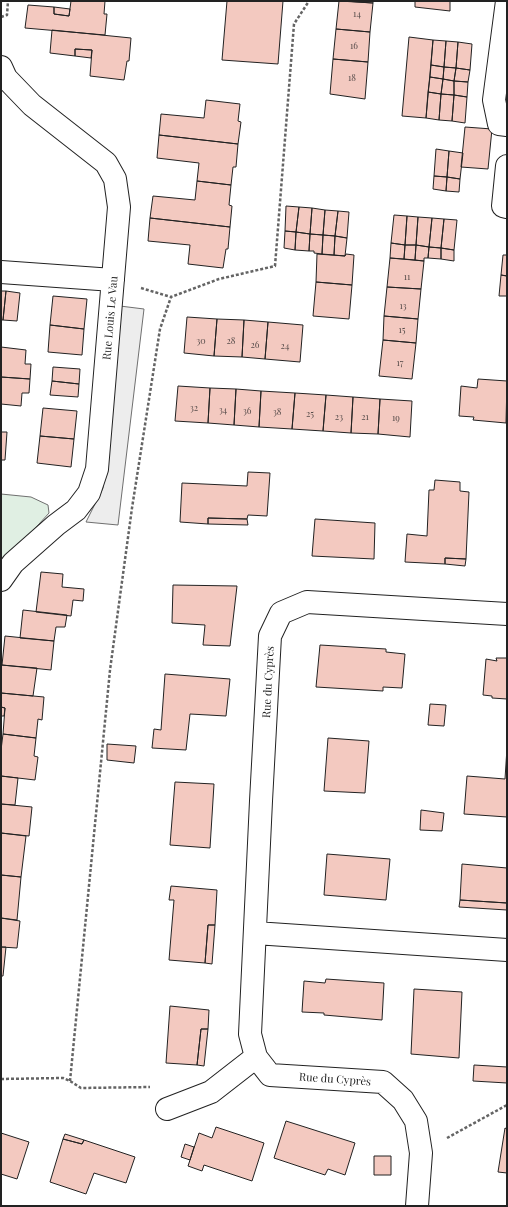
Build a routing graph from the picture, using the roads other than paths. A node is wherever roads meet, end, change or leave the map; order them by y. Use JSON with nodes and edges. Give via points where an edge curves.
{"nodes":[{"id":1,"x":507,"y":1,"type":"edge"},
{"id":2,"x":1,"y":67,"type":"edge"},
{"id":3,"x":507,"y":126,"type":"edge"},
{"id":4,"x":507,"y":166,"type":"edge"},
{"id":5,"x":507,"y":207,"type":"edge"},
{"id":6,"x":1,"y":272,"type":"edge"},
{"id":7,"x":113,"y":280,"type":"junction"},
{"id":8,"x":1,"y":580,"type":"edge"},
{"id":9,"x":507,"y":614,"type":"edge"},
{"id":10,"x":255,"y":933,"type":"junction"},
{"id":11,"x":507,"y":950,"type":"edge"},
{"id":12,"x":256,"y":1057,"type":"junction"},
{"id":13,"x":167,"y":1108,"type":"dead end"},
{"id":14,"x":417,"y":1206,"type":"edge"}],
"edges":[{"from":1,"to":3,"type":"street","via":[[494,100],[499,124]]},
{"from":2,"to":7,"type":"street","name":"Rue Louis Le Vau","via":[[6,78],[32,104],[106,162],[115,179],[119,207]]},
{"from":4,"to":5,"type":"street","via":[[503,206]]},
{"from":6,"to":7,"type":"street"},
{"from":7,"to":8,"type":"street","name":"Rue Louis Le Vau","via":[[97,469],[89,493],[76,510],[13,563]]},
{"from":9,"to":10,"type":"street","name":"Rue du Cyprès","via":[[307,602],[281,613],[270,636]]},
{"from":10,"to":11,"type":"street"},
{"from":10,"to":12,"type":"street","name":"Rue du Cyprès","via":[[250,1034]]},
{"from":12,"to":13,"type":"street","via":[[211,1092]]},
{"from":12,"to":14,"type":"street","name":"Rue du Cyprès","via":[[270,1075],[383,1082],[403,1100],[416,1121],[421,1154]]}]}
